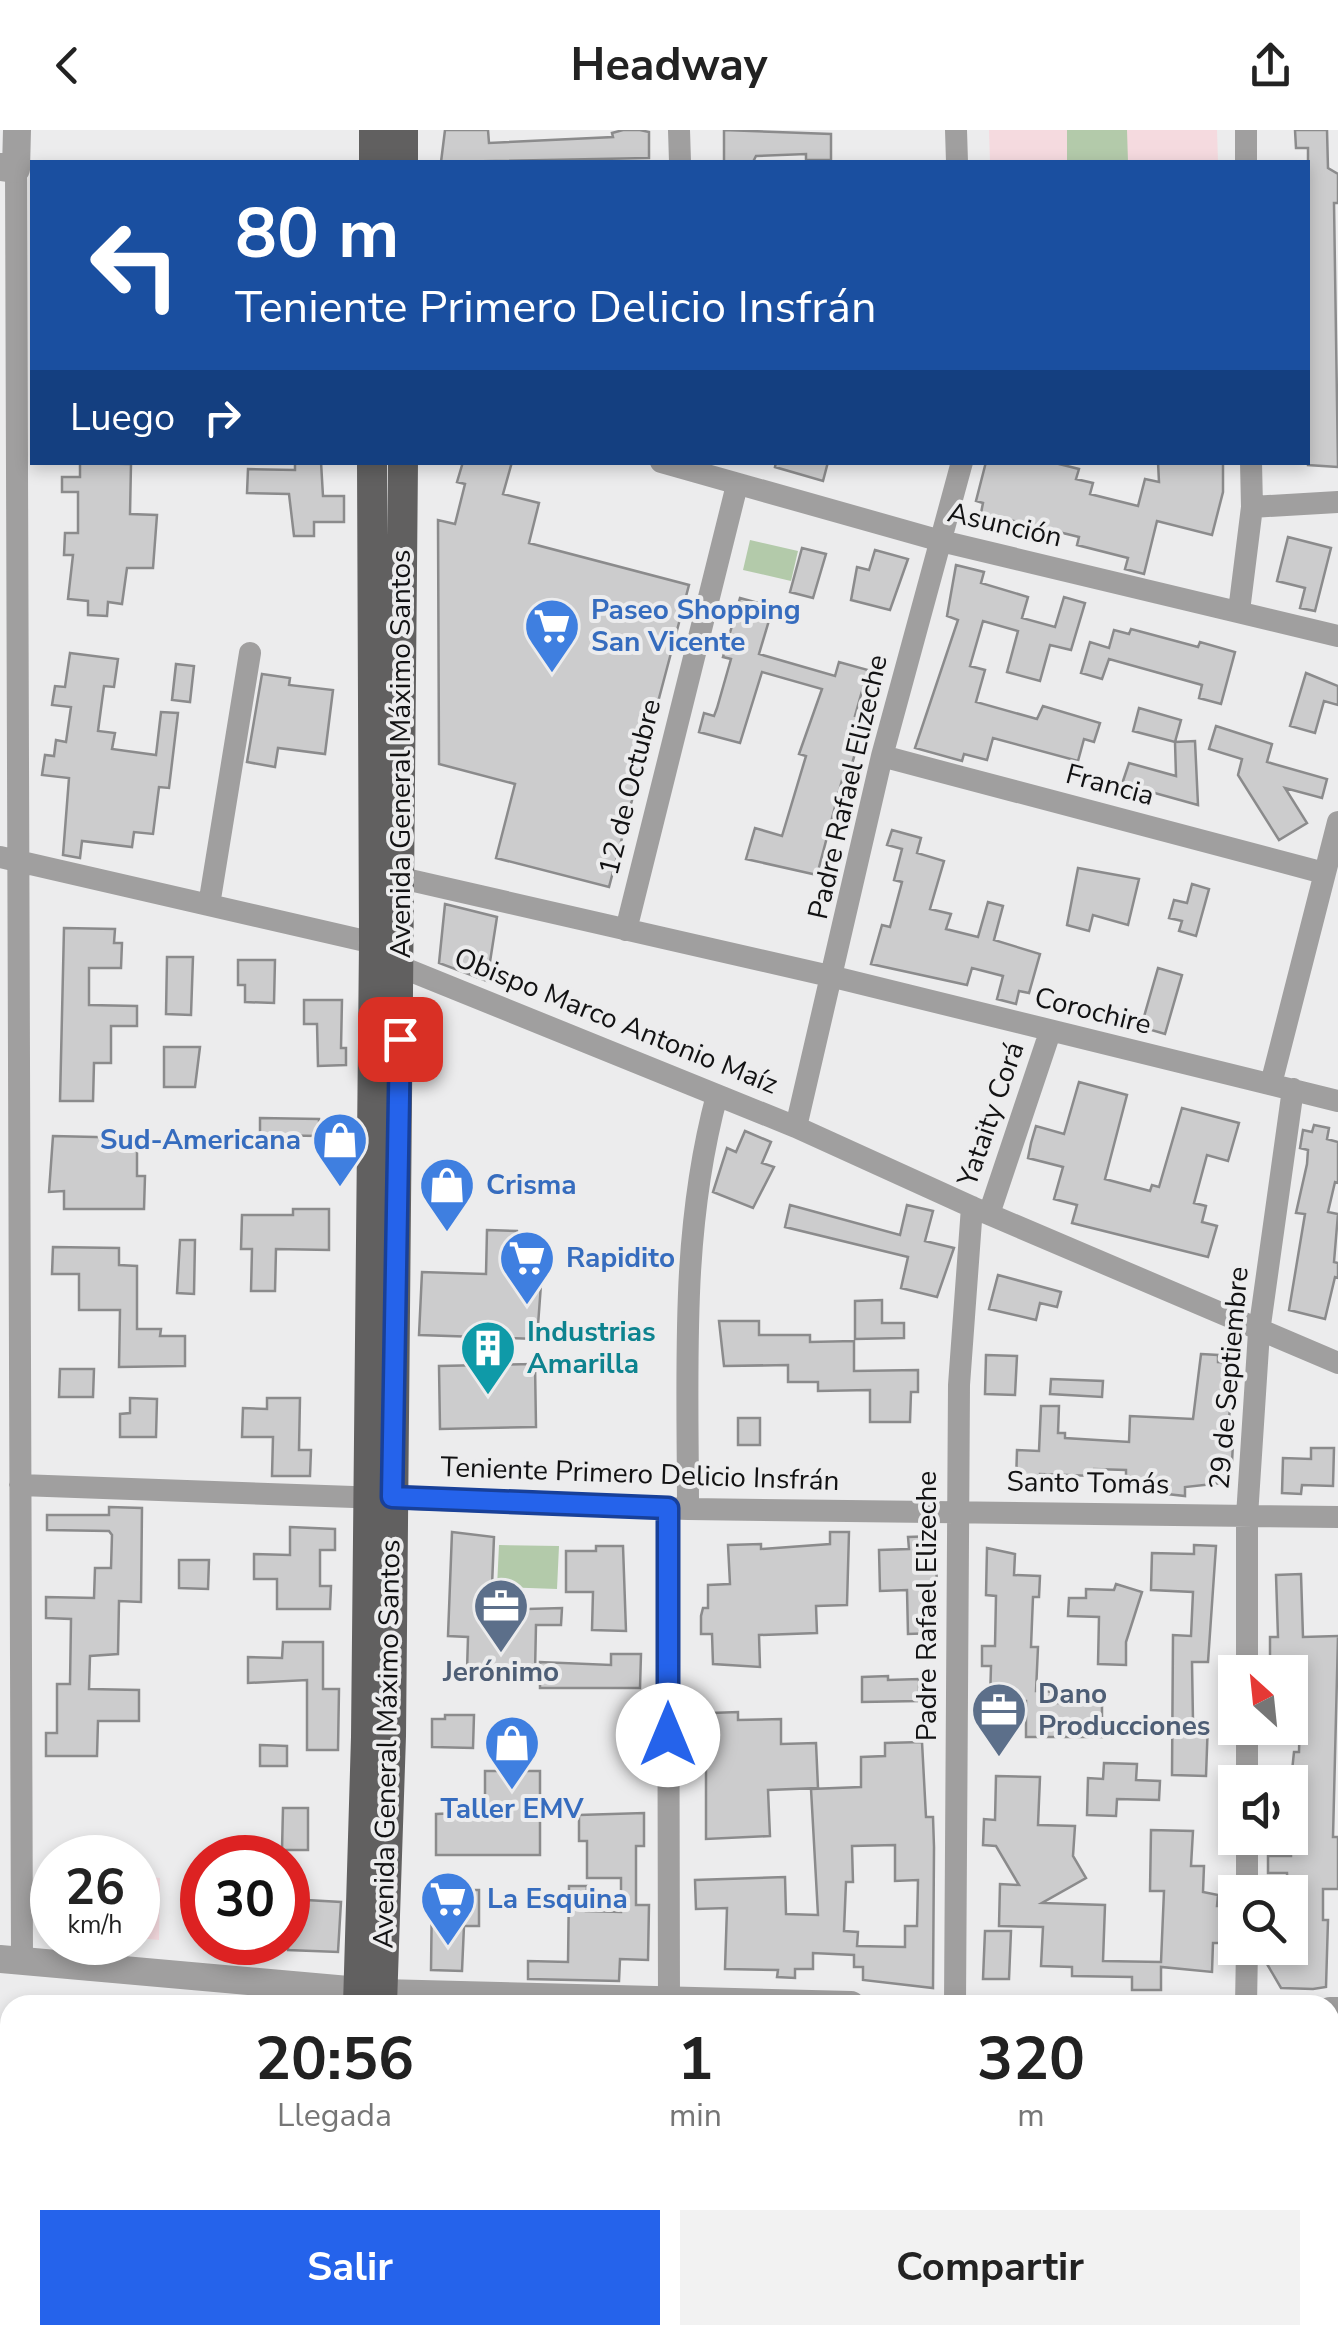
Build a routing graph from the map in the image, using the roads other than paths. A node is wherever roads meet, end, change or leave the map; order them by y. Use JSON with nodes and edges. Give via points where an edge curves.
{"nodes":[{"id":1,"x":17,"y":130,"type":"edge"},
{"id":2,"x":374,"y":130,"type":"edge"},
{"id":3,"x":402,"y":130,"type":"edge"},
{"id":4,"x":679,"y":130,"type":"edge"},
{"id":5,"x":956,"y":130,"type":"edge"},
{"id":6,"x":1246,"y":130,"type":"edge"},
{"id":7,"x":374,"y":160,"type":"edge"},
{"id":8,"x":403,"y":160,"type":"edge"},
{"id":9,"x":680,"y":160,"type":"edge"},
{"id":10,"x":958,"y":160,"type":"edge"},
{"id":11,"x":1246,"y":160,"type":"edge"},
{"id":12,"x":8,"y":168,"type":"edge"},
{"id":13,"x":372,"y":465,"type":"edge"},
{"id":14,"x":403,"y":465,"type":"edge"},
{"id":15,"x":671,"y":465,"type":"edge"},
{"id":16,"x":961,"y":465,"type":"edge"},
{"id":17,"x":1252,"y":465,"type":"edge"},
{"id":18,"x":737,"y":485,"type":"junction"},
{"id":19,"x":1338,"y":502,"type":"edge"},
{"id":20,"x":1252,"y":507,"type":"junction"},
{"id":21,"x":9,"y":512,"type":"edge"},
{"id":22,"x":941,"y":542,"type":"junction"},
{"id":23,"x":1239,"y":611,"type":"junction"},
{"id":24,"x":1338,"y":636,"type":"edge"},
{"id":25,"x":250,"y":652,"type":"dead end"},
{"id":26,"x":882,"y":756,"type":"junction"},
{"id":27,"x":1338,"y":822,"type":"edge"},
{"id":28,"x":9,"y":859,"type":"edge"},
{"id":29,"x":1324,"y":873,"type":"junction"},
{"id":30,"x":388,"y":874,"type":"junction"},
{"id":31,"x":209,"y":905,"type":"junction"},
{"id":32,"x":626,"y":930,"type":"junction"},
{"id":33,"x":374,"y":943,"type":"junction"},
{"id":34,"x":400,"y":967,"type":"junction"},
{"id":35,"x":834,"y":977,"type":"junction"},
{"id":36,"x":1050,"y":1032,"type":"junction"},
{"id":37,"x":1282,"y":1087,"type":"junction"},
{"id":38,"x":717,"y":1095,"type":"junction"},
{"id":39,"x":1338,"y":1101,"type":"edge"},
{"id":40,"x":796,"y":1126,"type":"junction"},
{"id":41,"x":980,"y":1211,"type":"junction"},
{"id":42,"x":10,"y":1242,"type":"edge"},
{"id":43,"x":1259,"y":1332,"type":"junction"},
{"id":44,"x":1338,"y":1364,"type":"edge"},
{"id":45,"x":20,"y":1484,"type":"junction"},
{"id":46,"x":380,"y":1497,"type":"junction"},
{"id":47,"x":678,"y":1508,"type":"junction"},
{"id":48,"x":958,"y":1510,"type":"junction"},
{"id":49,"x":1248,"y":1516,"type":"junction"},
{"id":50,"x":1338,"y":1517,"type":"edge"},
{"id":51,"x":10,"y":1609,"type":"edge"},
{"id":52,"x":1247,"y":1655,"type":"edge"},
{"id":53,"x":11,"y":1958,"type":"edge"},
{"id":54,"x":1246,"y":1965,"type":"edge"},
{"id":55,"x":343,"y":1995,"type":"edge"},
{"id":56,"x":370,"y":1995,"type":"edge"},
{"id":57,"x":669,"y":1995,"type":"edge"},
{"id":58,"x":955,"y":1995,"type":"edge"},
{"id":59,"x":1246,"y":1995,"type":"edge"}],
"edges":[{"from":1,"to":12,"type":"street"},
{"from":2,"to":7,"type":"main road"},
{"from":3,"to":8,"type":"main road"},
{"from":4,"to":9,"type":"street"},
{"from":5,"to":10,"type":"street"},
{"from":6,"to":11,"type":"street"},
{"from":12,"to":21,"type":"street"},
{"from":13,"to":30,"type":"main road","name":"Avenida General Máximo Santos"},
{"from":14,"to":30,"type":"main road","name":"Avenida General Máximo Santos"},
{"from":15,"to":18,"type":"street","name":"Asunción"},
{"from":16,"to":22,"type":"street","name":"Padre Rafael Elizeche"},
{"from":17,"to":20,"type":"street"},
{"from":18,"to":22,"type":"street","name":"Asunción"},
{"from":18,"to":32,"type":"street","name":"12 de Octubre"},
{"from":19,"to":20,"type":"street"},
{"from":20,"to":23,"type":"street"},
{"from":21,"to":28,"type":"street"},
{"from":22,"to":23,"type":"street","name":"Asunción"},
{"from":22,"to":26,"type":"street","name":"Padre Rafael Elizeche"},
{"from":23,"to":24,"type":"street","name":"Asunción"},
{"from":25,"to":31,"type":"street"},
{"from":26,"to":29,"type":"street","name":"Francia"},
{"from":26,"to":35,"type":"street","name":"Padre Rafael Elizeche"},
{"from":27,"to":29,"type":"street","name":"29 de Septiembre"},
{"from":28,"to":31,"type":"street","name":"Obispo Marco Antonio Maíz"},
{"from":28,"to":42,"type":"street"},
{"from":29,"to":37,"type":"street","name":"29 de Septiembre"},
{"from":30,"to":32,"type":"street","name":"Corochire"},
{"from":30,"to":33,"type":"main road","name":"Avenida General Máximo Santos"},
{"from":30,"to":34,"type":"main road","name":"Avenida General Máximo Santos"},
{"from":31,"to":33,"type":"street","name":"Obispo Marco Antonio Maíz"},
{"from":32,"to":35,"type":"street","name":"Corochire"},
{"from":33,"to":34,"type":"street","name":"Obispo Marco Antonio Maíz"},
{"from":33,"to":46,"type":"main road","name":"Avenida General Máximo Santos"},
{"from":34,"to":38,"type":"street","name":"Obispo Marco Antonio Maíz"},
{"from":34,"to":46,"type":"main road","name":"Avenida General Máximo Santos"},
{"from":35,"to":36,"type":"street","name":"Corochire"},
{"from":35,"to":40,"type":"street","name":"Padre Rafael Elizeche"},
{"from":36,"to":37,"type":"street","name":"Corochire"},
{"from":36,"to":41,"type":"street","name":"Yataity Corá"},
{"from":37,"to":39,"type":"street","name":"Corochire"},
{"from":37,"to":43,"type":"street","name":"29 de Septiembre"},
{"from":38,"to":40,"type":"street","name":"Obispo Marco Antonio Maíz"},
{"from":38,"to":47,"type":"street","via":[[692,1211]]},
{"from":40,"to":41,"type":"street","name":"Obispo Marco Antonio Maíz"},
{"from":41,"to":43,"type":"street","name":"Obispo Marco Antonio Maíz"},
{"from":41,"to":48,"type":"street","name":"Padre Rafael Elizeche","via":[[959,1385]]},
{"from":42,"to":45,"type":"street"},
{"from":43,"to":44,"type":"street","name":"Obispo Marco Antonio Maíz"},
{"from":43,"to":49,"type":"street","name":"29 de Septiembre"},
{"from":45,"to":46,"type":"street","name":"Teniente Primero Delicio Insfrán"},
{"from":45,"to":51,"type":"street"},
{"from":46,"to":47,"type":"street","name":"Teniente Primero Delicio Insfrán"},
{"from":46,"to":56,"type":"main road","name":"Avenida General Máximo Santos","via":[[391,1736]]},
{"from":47,"to":48,"type":"street","name":"Teniente Primero Delicio Insfrán"},
{"from":47,"to":57,"type":"street"},
{"from":48,"to":49,"type":"street","name":"Santo Tomás"},
{"from":48,"to":58,"type":"street","name":"Padre Rafael Elizeche"},
{"from":49,"to":50,"type":"street","name":"Santo Tomás"},
{"from":49,"to":52,"type":"street","name":"29 de Septiembre"},
{"from":51,"to":53,"type":"street"},
{"from":53,"to":55,"type":"street"},
{"from":54,"to":59,"type":"street"}]}
